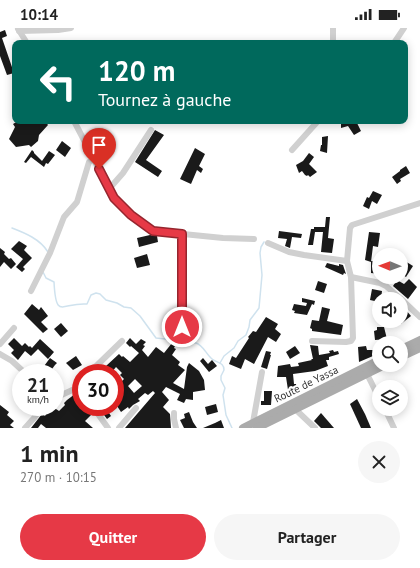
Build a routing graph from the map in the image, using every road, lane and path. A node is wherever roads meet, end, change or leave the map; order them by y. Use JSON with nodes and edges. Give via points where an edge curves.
{"nodes":[{"id":1,"x":71,"y":28,"type":"edge"},
{"id":2,"x":333,"y":28,"type":"edge"},
{"id":3,"x":404,"y":28,"type":"edge"},
{"id":4,"x":18,"y":29,"type":"edge"},
{"id":5,"x":25,"y":40,"type":"edge"},
{"id":6,"x":333,"y":40,"type":"edge"},
{"id":7,"x":396,"y":40,"type":"edge"},
{"id":8,"x":76,"y":124,"type":"edge"},
{"id":9,"x":315,"y":124,"type":"edge"},
{"id":10,"x":151,"y":130,"type":"dead end"},
{"id":11,"x":292,"y":150,"type":"dead end"},
{"id":12,"x":94,"y":159,"type":"junction"},
{"id":13,"x":109,"y":189,"type":"junction"},
{"id":14,"x":420,"y":203,"type":"edge"},
{"id":15,"x":182,"y":234,"type":"junction"},
{"id":16,"x":254,"y":239,"type":"dead end"},
{"id":17,"x":268,"y":243,"type":"dead end"},
{"id":18,"x":347,"y":261,"type":"junction"},
{"id":19,"x":350,"y":277,"type":"junction"},
{"id":20,"x":31,"y":291,"type":"dead end"},
{"id":21,"x":393,"y":292,"type":"edge"},
{"id":22,"x":408,"y":305,"type":"edge"},
{"id":23,"x":419,"y":314,"type":"edge"},
{"id":24,"x":182,"y":327,"type":"dead end"},
{"id":25,"x":14,"y":328,"type":"dead end"},
{"id":26,"x":420,"y":340,"type":"edge"},
{"id":27,"x":122,"y":341,"type":"dead end"},
{"id":28,"x":312,"y":341,"type":"dead end"},
{"id":29,"x":0,"y":344,"type":"edge"},
{"id":30,"x":408,"y":346,"type":"edge"},
{"id":31,"x":420,"y":348,"type":"edge"},
{"id":32,"x":0,"y":354,"type":"edge"},
{"id":33,"x":408,"y":354,"type":"edge"},
{"id":34,"x":15,"y":364,"type":"edge"},
{"id":35,"x":98,"y":364,"type":"edge"},
{"id":36,"x":372,"y":364,"type":"edge"},
{"id":37,"x":262,"y":372,"type":"dead end"},
{"id":38,"x":372,"y":372,"type":"edge"},
{"id":39,"x":367,"y":374,"type":"junction"},
{"id":40,"x":372,"y":384,"type":"edge"},
{"id":41,"x":293,"y":407,"type":"junction"},
{"id":42,"x":136,"y":408,"type":"dead end"},
{"id":43,"x":174,"y":413,"type":"dead end"},
{"id":44,"x":35,"y":416,"type":"edge"},
{"id":45,"x":99,"y":416,"type":"edge"},
{"id":46,"x":388,"y":416,"type":"edge"},
{"id":47,"x":254,"y":426,"type":"edge"},
{"id":48,"x":25,"y":428,"type":"edge"},
{"id":49,"x":108,"y":428,"type":"edge"},
{"id":50,"x":119,"y":428,"type":"edge"},
{"id":51,"x":176,"y":428,"type":"edge"},
{"id":52,"x":243,"y":428,"type":"edge"},
{"id":53,"x":315,"y":428,"type":"edge"},
{"id":54,"x":394,"y":428,"type":"edge"}],
"edges":[{"from":1,"to":4,"type":"street"},
{"from":2,"to":6,"type":"street"},
{"from":3,"to":7,"type":"street"},
{"from":4,"to":5,"type":"street"},
{"from":8,"to":12,"type":"street"},
{"from":9,"to":11,"type":"street"},
{"from":10,"to":13,"type":"street","via":[[123,173]]},
{"from":12,"to":13,"type":"street"},
{"from":12,"to":20,"type":"street","via":[[89,162],[77,202],[64,217]]},
{"from":13,"to":15,"type":"street","via":[[126,211],[153,231]]},
{"from":14,"to":18,"type":"street","via":[[352,225]]},
{"from":15,"to":16,"type":"street"},
{"from":15,"to":24,"type":"street"},
{"from":17,"to":18,"type":"street","via":[[289,252]]},
{"from":18,"to":19,"type":"street"},
{"from":19,"to":21,"type":"street","via":[[380,283]]},
{"from":19,"to":28,"type":"street","via":[[353,338],[346,342]]},
{"from":22,"to":23,"type":"street"},
{"from":25,"to":29,"type":"street"},
{"from":26,"to":30,"type":"main road"},
{"from":27,"to":35,"type":"street"},
{"from":31,"to":33,"type":"main road"},
{"from":32,"to":34,"type":"street"},
{"from":36,"to":41,"type":"main road","name":"Route de Yassa"},
{"from":37,"to":47,"type":"street"},
{"from":38,"to":39,"type":"main road","name":"Route de Yassa"},
{"from":39,"to":40,"type":"street"},
{"from":39,"to":41,"type":"main road","name":"Route de Yassa"},
{"from":41,"to":47,"type":"main road","name":"Route de Yassa"},
{"from":41,"to":53,"type":"street"},
{"from":42,"to":50,"type":"street"},
{"from":43,"to":51,"type":"street"},
{"from":44,"to":48,"type":"street"},
{"from":45,"to":49,"type":"street"},
{"from":46,"to":54,"type":"street"},
{"from":47,"to":52,"type":"main road","name":"Route de Yassa"}]}
